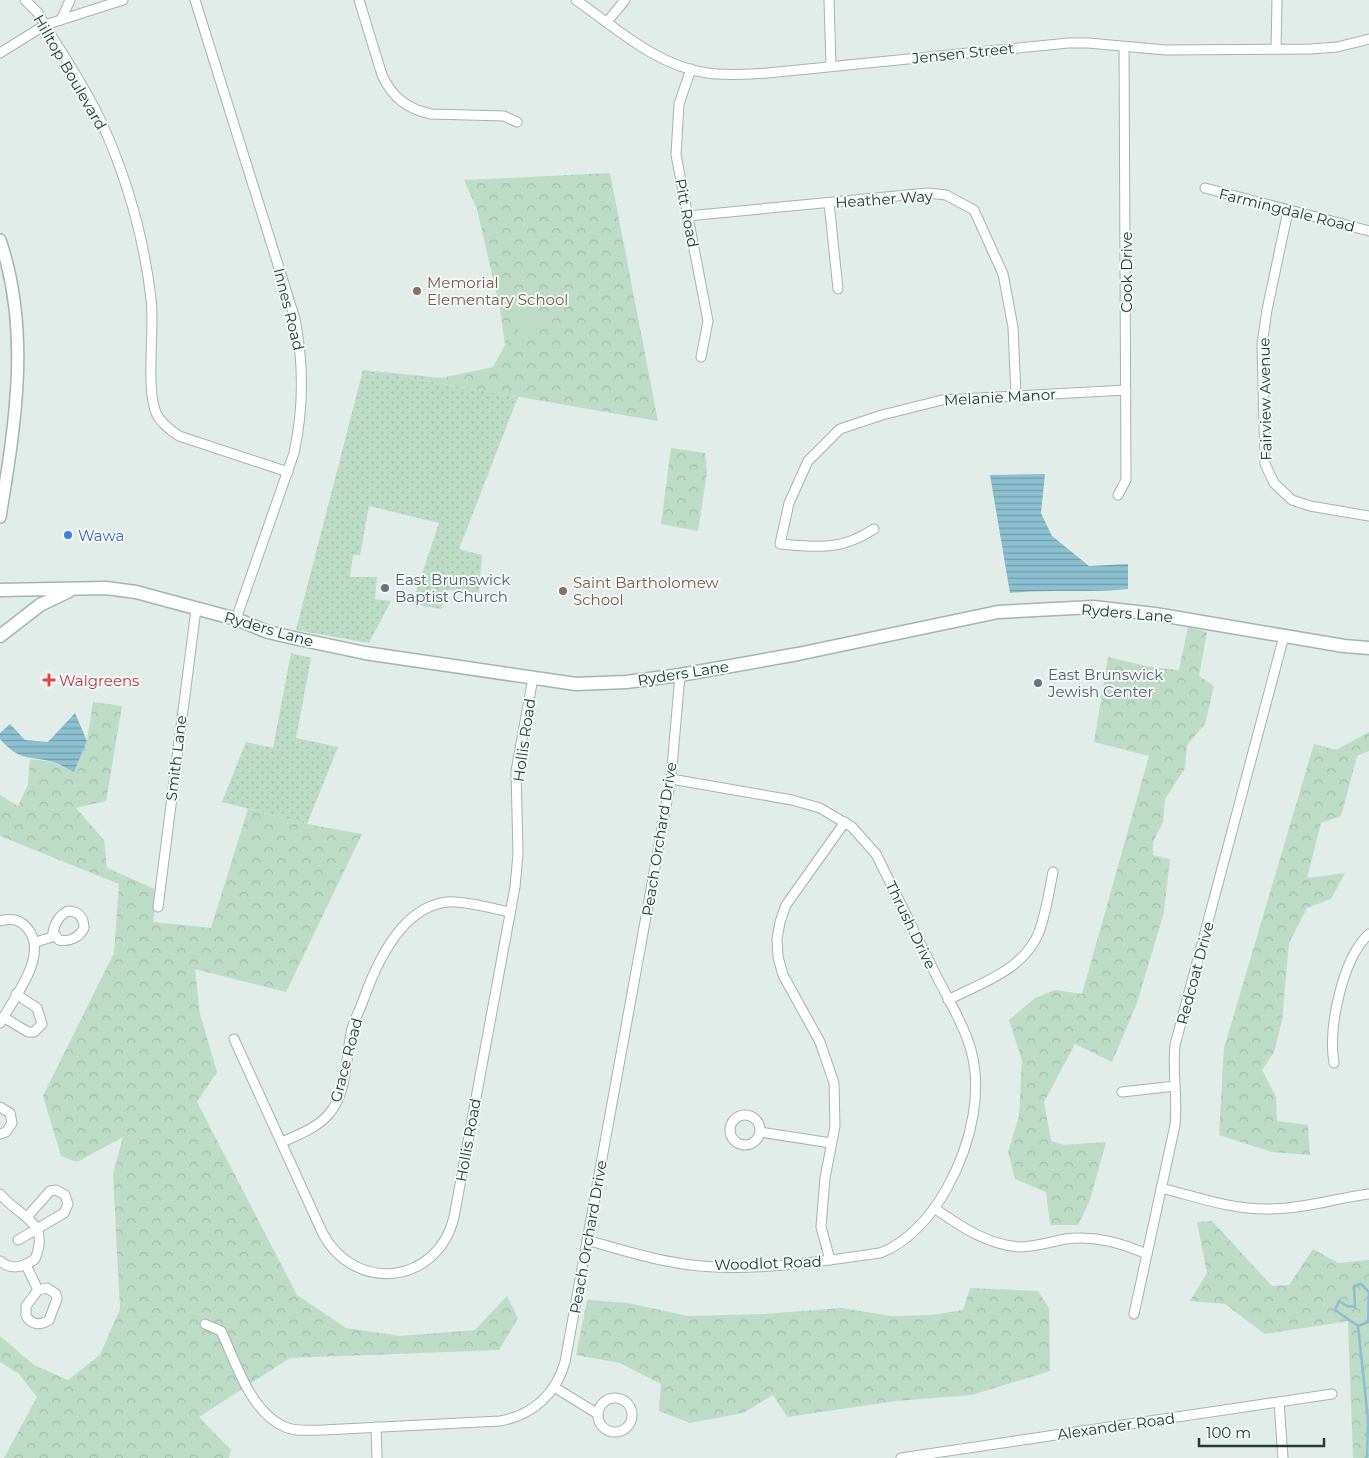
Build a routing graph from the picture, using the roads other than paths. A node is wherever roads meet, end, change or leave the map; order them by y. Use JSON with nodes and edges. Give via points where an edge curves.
{"nodes":[{"id":1,"x":25,"y":0,"type":"edge"},
{"id":2,"x":70,"y":0,"type":"edge"},
{"id":3,"x":123,"y":0,"type":"edge"},
{"id":4,"x":196,"y":0,"type":"edge"},
{"id":5,"x":359,"y":0,"type":"edge"},
{"id":6,"x":576,"y":0,"type":"edge"},
{"id":7,"x":625,"y":0,"type":"edge"},
{"id":8,"x":829,"y":0,"type":"edge"},
{"id":9,"x":1277,"y":0,"type":"edge"},
{"id":10,"x":61,"y":20,"type":"junction"},
{"id":11,"x":607,"y":22,"type":"junction"},
{"id":12,"x":45,"y":25,"type":"junction"},
{"id":13,"x":1369,"y":39,"type":"edge"},
{"id":14,"x":1124,"y":47,"type":"junction"},
{"id":15,"x":1276,"y":49,"type":"junction"},
{"id":16,"x":0,"y":53,"type":"edge"},
{"id":17,"x":831,"y":66,"type":"junction"},
{"id":18,"x":691,"y":69,"type":"junction"},
{"id":19,"x":516,"y":122,"type":"dead end"},
{"id":20,"x":1205,"y":188,"type":"dead end"},
{"id":21,"x":829,"y":203,"type":"junction"},
{"id":22,"x":1288,"y":211,"type":"junction"},
{"id":23,"x":688,"y":216,"type":"junction"},
{"id":24,"x":1369,"y":231,"type":"edge"},
{"id":25,"x":0,"y":240,"type":"edge"},
{"id":26,"x":838,"y":289,"type":"dead end"},
{"id":27,"x":701,"y":357,"type":"dead end"},
{"id":28,"x":1126,"y":390,"type":"junction"},
{"id":29,"x":1016,"y":396,"type":"junction"},
{"id":30,"x":288,"y":472,"type":"junction"},
{"id":31,"x":1118,"y":496,"type":"dead end"},
{"id":32,"x":1369,"y":516,"type":"edge"},
{"id":33,"x":0,"y":517,"type":"edge"},
{"id":34,"x":874,"y":529,"type":"dead end"},
{"id":35,"x":72,"y":589,"type":"junction"},
{"id":36,"x":0,"y":590,"type":"edge"},
{"id":37,"x":196,"y":609,"type":"junction"},
{"id":38,"x":236,"y":619,"type":"junction"},
{"id":39,"x":0,"y":636,"type":"edge"},
{"id":40,"x":1284,"y":636,"type":"junction"},
{"id":41,"x":1369,"y":648,"type":"edge"},
{"id":42,"x":680,"y":675,"type":"junction"},
{"id":43,"x":533,"y":678,"type":"junction"},
{"id":44,"x":671,"y":779,"type":"junction"},
{"id":45,"x":845,"y":822,"type":"junction"},
{"id":46,"x":1053,"y":872,"type":"dead end"},
{"id":47,"x":158,"y":907,"type":"dead end"},
{"id":48,"x":510,"y":912,"type":"junction"},
{"id":49,"x":0,"y":921,"type":"edge"},
{"id":50,"x":1369,"y":934,"type":"edge"},
{"id":51,"x":55,"y":936,"type":"dead end"},
{"id":52,"x":36,"y":942,"type":"junction"},
{"id":53,"x":16,"y":994,"type":"junction"},
{"id":54,"x":948,"y":1000,"type":"junction"},
{"id":55,"x":1,"y":1020,"type":"edge"},
{"id":56,"x":234,"y":1039,"type":"dead end"},
{"id":57,"x":1334,"y":1063,"type":"dead end"},
{"id":58,"x":1175,"y":1086,"type":"junction"},
{"id":59,"x":1122,"y":1092,"type":"dead end"},
{"id":60,"x":0,"y":1107,"type":"edge"},
{"id":61,"x":760,"y":1132,"type":"dead end"},
{"id":62,"x":0,"y":1134,"type":"edge"},
{"id":63,"x":282,"y":1142,"type":"junction"},
{"id":64,"x":831,"y":1143,"type":"junction"},
{"id":65,"x":1162,"y":1188,"type":"junction"},
{"id":66,"x":0,"y":1194,"type":"edge"},
{"id":67,"x":1369,"y":1194,"type":"edge"},
{"id":68,"x":934,"y":1208,"type":"junction"},
{"id":69,"x":26,"y":1217,"type":"junction"},
{"id":70,"x":38,"y":1228,"type":"junction"},
{"id":71,"x":18,"y":1240,"type":"dead end"},
{"id":72,"x":587,"y":1240,"type":"junction"},
{"id":73,"x":1147,"y":1254,"type":"junction"},
{"id":74,"x":830,"y":1260,"type":"junction"},
{"id":75,"x":0,"y":1261,"type":"edge"},
{"id":76,"x":26,"y":1265,"type":"junction"},
{"id":77,"x":38,"y":1290,"type":"dead end"},
{"id":78,"x":1134,"y":1314,"type":"dead end"},
{"id":79,"x":205,"y":1324,"type":"dead end"},
{"id":80,"x":554,"y":1387,"type":"junction"},
{"id":81,"x":1332,"y":1394,"type":"dead end"},
{"id":82,"x":1279,"y":1402,"type":"junction"},
{"id":83,"x":598,"y":1414,"type":"dead end"},
{"id":84,"x":376,"y":1427,"type":"junction"},
{"id":85,"x":377,"y":1458,"type":"edge"},
{"id":86,"x":901,"y":1458,"type":"edge"},
{"id":87,"x":1283,"y":1458,"type":"edge"}],
"edges":[{"from":1,"to":12,"type":"street","name":"Hilltop Boulevard"},
{"from":2,"to":10,"type":"street"},
{"from":3,"to":10,"type":"street"},
{"from":4,"to":30,"type":"street","name":"Innes Road","via":[[300,344],[303,399]]},
{"from":5,"to":19,"type":"street","via":[[382,75],[398,100],[419,112],[504,116]]},
{"from":6,"to":11,"type":"street","name":"Jensen Street"},
{"from":7,"to":11,"type":"street"},
{"from":8,"to":17,"type":"street"},
{"from":9,"to":15,"type":"street"},
{"from":10,"to":12,"type":"street"},
{"from":11,"to":18,"type":"street","name":"Jensen Street","via":[[644,48]]},
{"from":12,"to":16,"type":"street"},
{"from":12,"to":30,"type":"street","name":"Hilltop Boulevard","via":[[100,119],[132,204],[151,300],[152,398],[157,415],[179,436]]},
{"from":13,"to":15,"type":"street","name":"Jensen Street","via":[[1337,47]]},
{"from":14,"to":15,"type":"street","name":"Jensen Street"},
{"from":14,"to":17,"type":"street","name":"Jensen Street","via":[[1068,43]]},
{"from":14,"to":28,"type":"street","name":"Cook Drive"},
{"from":17,"to":18,"type":"street","name":"Jensen Street","via":[[745,74],[707,73]]},
{"from":18,"to":23,"type":"street","name":"Pitt Road","via":[[679,104],[676,155]]},
{"from":20,"to":22,"type":"street","name":"Farmingdale Road"},
{"from":21,"to":23,"type":"street","name":"Heather Way"},
{"from":21,"to":26,"type":"street"},
{"from":21,"to":29,"type":"street","name":"Heather Way","via":[[928,193],[946,195],[974,210],[1003,274],[1014,327]]},
{"from":22,"to":24,"type":"street","name":"Farmingdale Road"},
{"from":22,"to":32,"type":"street","name":"Fairview Avenue","via":[[1262,344],[1265,464],[1274,483],[1292,500]]},
{"from":23,"to":27,"type":"street","name":"Pitt Road","via":[[708,321]]},
{"from":25,"to":33,"type":"street","via":[[12,286],[19,362],[15,419]]},
{"from":28,"to":29,"type":"street","name":"Melanie Manor"},
{"from":28,"to":31,"type":"street","name":"Cook Drive","via":[[1126,480]]},
{"from":29,"to":34,"type":"street","name":"Melanie Manor","via":[[942,400],[840,429],[808,461],[789,503],[780,544],[824,548],[857,540]]},
{"from":30,"to":38,"type":"street","name":"Innes Road"},
{"from":35,"to":36,"type":"main road","name":"Ryders Lane"},
{"from":35,"to":37,"type":"main road","name":"Ryders Lane","via":[[106,588],[136,592]]},
{"from":35,"to":39,"type":"main road","via":[[40,605]]},
{"from":37,"to":38,"type":"main road","name":"Ryders Lane"},
{"from":37,"to":47,"type":"street","name":"Smith Lane"},
{"from":38,"to":43,"type":"main road","name":"Ryders Lane","via":[[268,632],[365,653]]},
{"from":40,"to":41,"type":"main road","name":"Ryders Lane"},
{"from":40,"to":42,"type":"main road","name":"Ryders Lane","via":[[1093,607],[998,612]]},
{"from":40,"to":58,"type":"street","name":"Redcoat Drive","via":[[1176,1045]]},
{"from":42,"to":43,"type":"main road","name":"Ryders Lane","via":[[576,684]]},
{"from":42,"to":44,"type":"street","name":"Peach Orchard Drive"},
{"from":43,"to":48,"type":"street","name":"Hollis Road","via":[[516,770],[518,854]]},
{"from":44,"to":45,"type":"street","name":"Thrush Drive","via":[[808,804]]},
{"from":44,"to":72,"type":"street","name":"Peach Orchard Drive"},
{"from":45,"to":54,"type":"street","name":"Thrush Drive","via":[[876,854]]},
{"from":45,"to":64,"type":"street","via":[[786,905],[777,940],[783,975],[831,1069],[836,1097]]},
{"from":46,"to":54,"type":"street","via":[[1039,930],[1028,952],[1010,968]]},
{"from":48,"to":63,"type":"street","name":"Grace Road","via":[[448,902],[432,905],[415,916],[394,938],[375,968],[352,1030],[342,1086],[330,1114],[316,1126]]},
{"from":48,"to":63,"type":"street","name":"Hollis Road","via":[[454,1217],[446,1238],[433,1255],[415,1267],[394,1273],[366,1271],[346,1261],[323,1234]]},
{"from":49,"to":52,"type":"street","via":[[21,922]]},
{"from":50,"to":57,"type":"street","via":[[1355,951],[1343,981],[1331,1045]]},
{"from":51,"to":52,"type":"street"},
{"from":52,"to":53,"type":"street","via":[[32,966]]},
{"from":53,"to":55,"type":"street"},
{"from":53,"to":55,"type":"street","via":[[37,1008],[42,1021],[38,1028],[28,1032]]},
{"from":54,"to":68,"type":"street","name":"Thrush Drive","via":[[968,1039],[974,1071],[973,1118],[963,1157]]},
{"from":56,"to":63,"type":"street","name":"Hollis Road"},
{"from":58,"to":59,"type":"street"},
{"from":58,"to":65,"type":"street","name":"Redcoat Drive","via":[[1175,1125]]},
{"from":60,"to":62,"type":"street","via":[[10,1113],[12,1122],[6,1132]]},
{"from":61,"to":64,"type":"street"},
{"from":64,"to":74,"type":"street","via":[[821,1227]]},
{"from":65,"to":67,"type":"street","via":[[1252,1209],[1291,1208]]},
{"from":65,"to":73,"type":"street","name":"Redcoat Drive"},
{"from":66,"to":69,"type":"street"},
{"from":68,"to":73,"type":"street","via":[[963,1228],[1004,1245],[1022,1247],[1086,1238],[1124,1244]]},
{"from":68,"to":74,"type":"street","name":"Woodlot Road","via":[[889,1250]]},
{"from":69,"to":70,"type":"street"},
{"from":69,"to":70,"type":"street","via":[[50,1191],[56,1190],[65,1195],[68,1204],[64,1213]]},
{"from":70,"to":71,"type":"street"},
{"from":70,"to":76,"type":"street","via":[[39,1250],[35,1259]]},
{"from":72,"to":74,"type":"street","name":"Woodlot Road","via":[[673,1263],[763,1266]]},
{"from":72,"to":80,"type":"street","name":"Peach Orchard Drive","via":[[565,1362]]},
{"from":73,"to":78,"type":"street","name":"Redcoat Drive"},
{"from":75,"to":76,"type":"street","via":[[18,1268]]},
{"from":76,"to":77,"type":"street"},
{"from":79,"to":84,"type":"street","name":"Peach Orchard Drive","via":[[221,1331],[253,1398],[284,1426],[296,1430]]},
{"from":80,"to":83,"type":"street"},
{"from":80,"to":84,"type":"street","name":"Peach Orchard Drive","via":[[536,1407],[508,1419]]},
{"from":81,"to":82,"type":"street","name":"Alexander Road"},
{"from":82,"to":86,"type":"street","name":"Alexander Road"},
{"from":82,"to":87,"type":"street"},
{"from":84,"to":85,"type":"street"}]}
